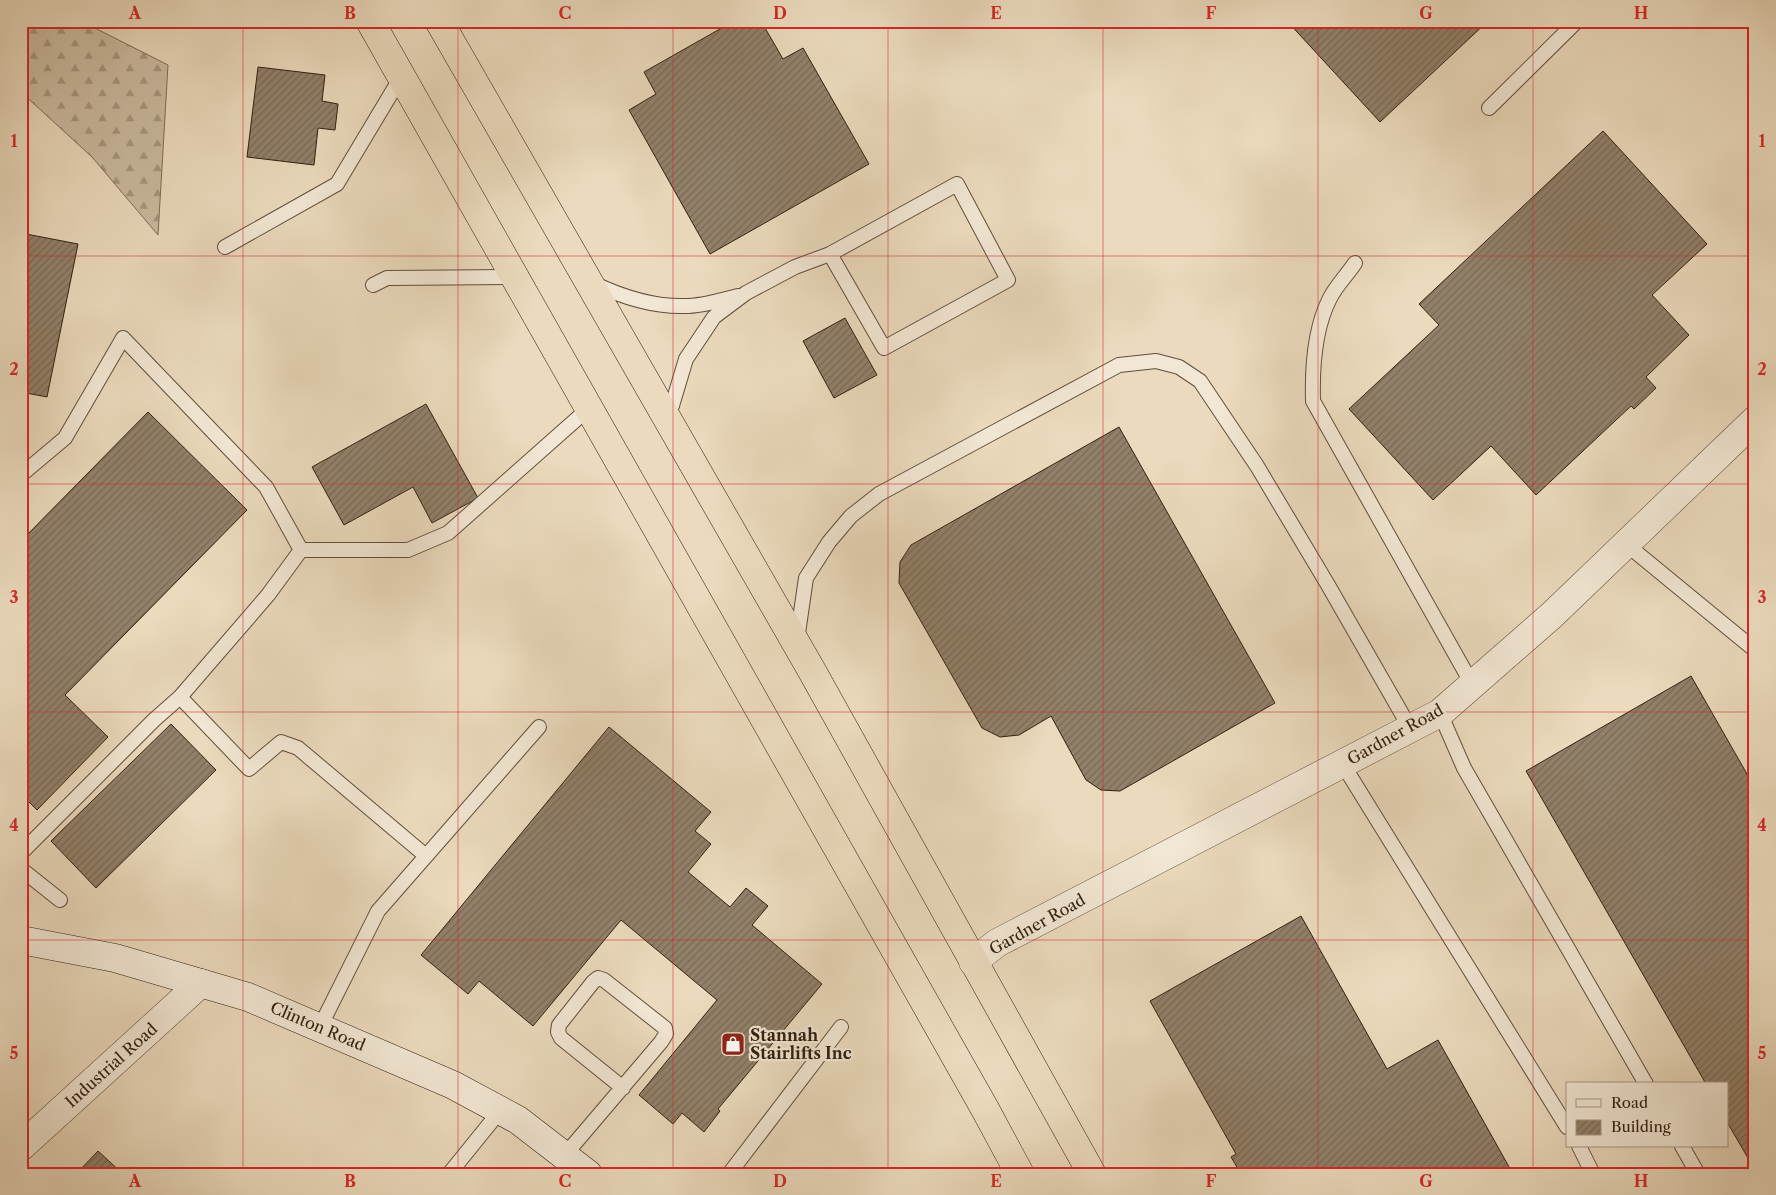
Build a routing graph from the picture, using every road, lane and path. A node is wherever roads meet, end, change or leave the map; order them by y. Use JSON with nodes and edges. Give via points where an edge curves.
{"nodes":[{"id":1,"x":370,"y":21,"type":"edge"},
{"id":2,"x":439,"y":21,"type":"edge"},
{"id":3,"x":1577,"y":21,"type":"edge"},
{"id":4,"x":401,"y":77,"type":"junction"},
{"id":5,"x":1489,"y":108,"type":"dead end"},
{"id":6,"x":225,"y":247,"type":"dead end"},
{"id":7,"x":830,"y":254,"type":"junction"},
{"id":8,"x":1355,"y":264,"type":"dead end"},
{"id":9,"x":513,"y":277,"type":"junction"},
{"id":10,"x":588,"y":281,"type":"junction"},
{"id":11,"x":373,"y":285,"type":"dead end"},
{"id":12,"x":746,"y":294,"type":"junction"},
{"id":13,"x":588,"y":410,"type":"junction"},
{"id":14,"x":668,"y":420,"type":"junction"},
{"id":15,"x":1755,"y":420,"type":"edge"},
{"id":16,"x":21,"y":475,"type":"edge"},
{"id":17,"x":1626,"y":544,"type":"junction"},
{"id":18,"x":301,"y":550,"type":"junction"},
{"id":19,"x":796,"y":644,"type":"junction"},
{"id":20,"x":1755,"y":650,"type":"edge"},
{"id":21,"x":1472,"y":684,"type":"junction"},
{"id":22,"x":180,"y":697,"type":"junction"},
{"id":23,"x":1440,"y":712,"type":"junction"},
{"id":24,"x":539,"y":727,"type":"dead end"},
{"id":25,"x":1410,"y":728,"type":"junction"},
{"id":26,"x":1342,"y":764,"type":"junction"},
{"id":27,"x":21,"y":853,"type":"edge"},
{"id":28,"x":426,"y":856,"type":"junction"},
{"id":29,"x":21,"y":869,"type":"edge"},
{"id":30,"x":60,"y":900,"type":"dead end"},
{"id":31,"x":21,"y":940,"type":"edge"},
{"id":32,"x":973,"y":962,"type":"junction"},
{"id":33,"x":201,"y":983,"type":"junction"},
{"id":34,"x":320,"y":1027,"type":"junction"},
{"id":35,"x":841,"y":1027,"type":"dead end"},
{"id":36,"x":1645,"y":1082,"type":"edge"},
{"id":37,"x":622,"y":1088,"type":"junction"},
{"id":38,"x":986,"y":1109,"type":"junction"},
{"id":39,"x":500,"y":1111,"type":"junction"},
{"id":40,"x":1566,"y":1125,"type":"edge"},
{"id":41,"x":21,"y":1147,"type":"edge"},
{"id":42,"x":1580,"y":1148,"type":"edge"},
{"id":43,"x":1683,"y":1148,"type":"edge"},
{"id":44,"x":564,"y":1156,"type":"junction"},
{"id":45,"x":449,"y":1174,"type":"edge"},
{"id":46,"x":588,"y":1174,"type":"edge"},
{"id":47,"x":729,"y":1174,"type":"edge"},
{"id":48,"x":1013,"y":1174,"type":"edge"},
{"id":49,"x":1020,"y":1174,"type":"edge"},
{"id":50,"x":1092,"y":1174,"type":"edge"},
{"id":51,"x":1593,"y":1174,"type":"edge"},
{"id":52,"x":1698,"y":1174,"type":"edge"}],
"edges":[{"from":1,"to":4,"type":"highway"},
{"from":2,"to":10,"type":"highway"},
{"from":3,"to":5,"type":"lane"},
{"from":4,"to":6,"type":"lane","via":[[337,184]]},
{"from":4,"to":9,"type":"highway"},
{"from":7,"to":7,"type":"lane","via":[[957,184],[1008,280],[884,348]]},
{"from":7,"to":12,"type":"lane","via":[[796,267]]},
{"from":8,"to":21,"type":"lane","via":[[1330,298],[1318,332],[1312,371],[1313,401]]},
{"from":9,"to":11,"type":"lane","via":[[387,278]]},
{"from":9,"to":13,"type":"highway"},
{"from":10,"to":12,"type":"lane","via":[[621,296],[658,305],[708,304]]},
{"from":10,"to":14,"type":"highway"},
{"from":12,"to":14,"type":"lane","via":[[714,317],[686,360]]},
{"from":13,"to":18,"type":"lane","via":[[448,533],[408,550]]},
{"from":13,"to":38,"type":"highway"},
{"from":14,"to":19,"type":"highway"},
{"from":15,"to":17,"type":"street","name":"Gardner Road"},
{"from":16,"to":18,"type":"lane","via":[[65,438],[123,338],[266,487]]},
{"from":17,"to":20,"type":"lane"},
{"from":17,"to":21,"type":"street","name":"Gardner Road","via":[[1552,615]]},
{"from":18,"to":22,"type":"lane","via":[[268,595]]},
{"from":19,"to":25,"type":"lane","via":[[806,578],[829,542],[851,516],[878,494],[1119,365],[1156,361],[1179,367],[1200,381],[1257,466]]},
{"from":19,"to":32,"type":"highway"},
{"from":21,"to":23,"type":"street","name":"Gardner Road"},
{"from":22,"to":27,"type":"lane"},
{"from":22,"to":28,"type":"lane","via":[[249,769],[281,742],[298,748]]},
{"from":23,"to":25,"type":"street","name":"Gardner Road"},
{"from":23,"to":36,"type":"lane","via":[[1464,768]]},
{"from":24,"to":28,"type":"lane"},
{"from":25,"to":26,"type":"street","name":"Gardner Road"},
{"from":26,"to":32,"type":"street","name":"Gardner Road","via":[[997,943]]},
{"from":26,"to":40,"type":"lane"},
{"from":28,"to":34,"type":"lane","via":[[378,911]]},
{"from":29,"to":30,"type":"lane"},
{"from":31,"to":33,"type":"street","name":"Clinton Road","via":[[115,958]]},
{"from":32,"to":50,"type":"highway"},
{"from":33,"to":34,"type":"street","name":"Clinton Road","via":[[248,997]]},
{"from":33,"to":41,"type":"street","name":"Industrial Road"},
{"from":34,"to":39,"type":"street","name":"Clinton Road","via":[[452,1085]]},
{"from":35,"to":47,"type":"lane"},
{"from":37,"to":37,"type":"lane","via":[[661,1042],[666,1034],[665,1028],[598,978],[559,1025],[558,1032],[561,1038]]},
{"from":37,"to":44,"type":"lane"},
{"from":38,"to":48,"type":"highway"},
{"from":38,"to":49,"type":"highway"},
{"from":39,"to":44,"type":"street","name":"Clinton Road","via":[[518,1120]]},
{"from":39,"to":45,"type":"lane"},
{"from":42,"to":51,"type":"lane"},
{"from":43,"to":52,"type":"lane"},
{"from":44,"to":46,"type":"street","name":"Clinton Road"}]}
